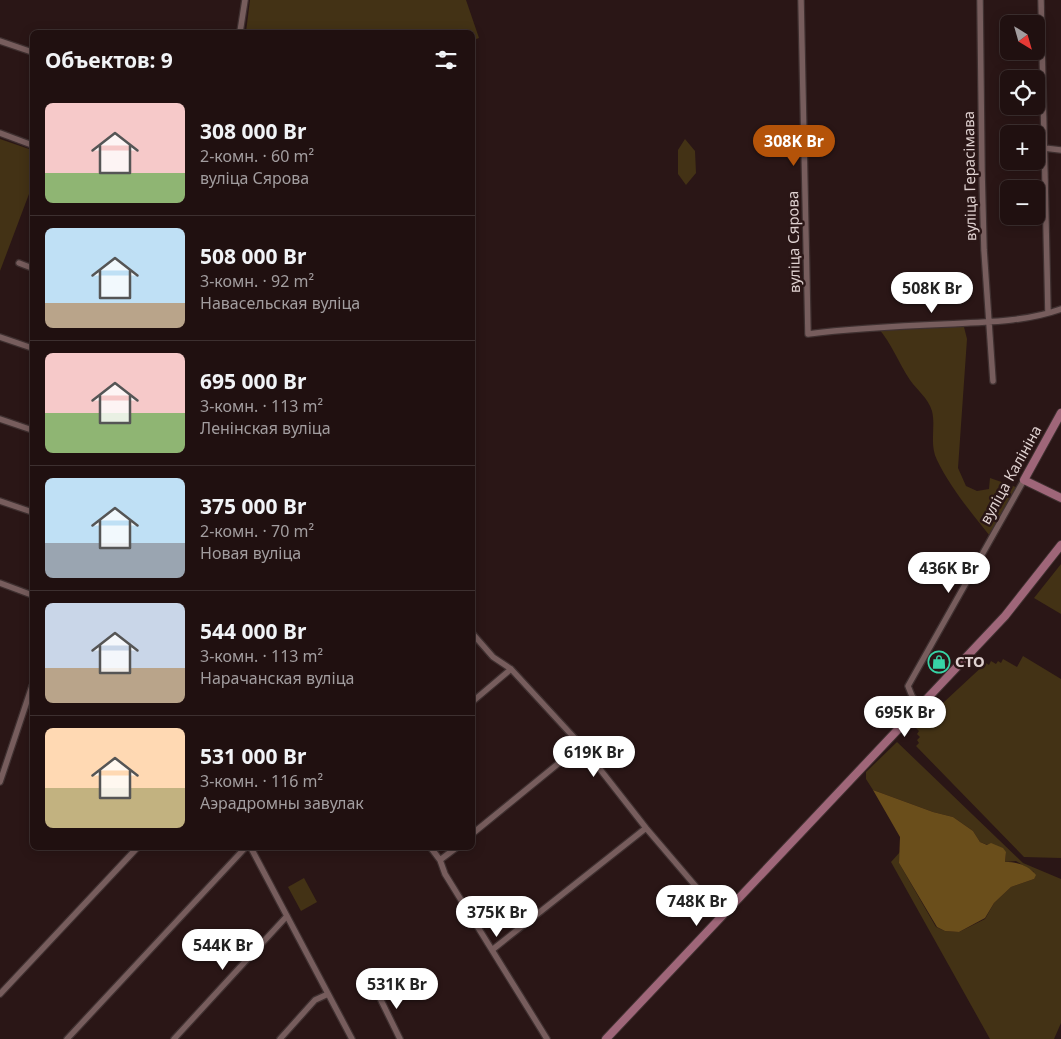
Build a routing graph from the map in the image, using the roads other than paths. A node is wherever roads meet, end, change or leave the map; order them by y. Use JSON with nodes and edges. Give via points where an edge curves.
{"nodes":[{"id":1,"x":245,"y":0,"type":"edge"},
{"id":2,"x":801,"y":0,"type":"edge"},
{"id":3,"x":980,"y":0,"type":"edge"},
{"id":4,"x":1041,"y":0,"type":"edge"},
{"id":5,"x":240,"y":30,"type":"edge"},
{"id":6,"x":0,"y":41,"type":"edge"},
{"id":7,"x":30,"y":51,"type":"edge"},
{"id":8,"x":1044,"y":125,"type":"edge"},
{"id":9,"x":0,"y":134,"type":"edge"},
{"id":10,"x":30,"y":144,"type":"edge"},
{"id":11,"x":1045,"y":148,"type":"edge"},
{"id":12,"x":1061,"y":150,"type":"edge"},
{"id":13,"x":1045,"y":170,"type":"edge"},
{"id":14,"x":19,"y":262,"type":"dead end"},
{"id":15,"x":30,"y":267,"type":"edge"},
{"id":16,"x":1061,"y":309,"type":"edge"},
{"id":17,"x":1048,"y":313,"type":"junction"},
{"id":18,"x":988,"y":322,"type":"junction"},
{"id":19,"x":0,"y":337,"type":"edge"},
{"id":20,"x":30,"y":347,"type":"edge"},
{"id":21,"x":993,"y":381,"type":"dead end"},
{"id":22,"x":1061,"y":413,"type":"edge"},
{"id":23,"x":0,"y":419,"type":"edge"},
{"id":24,"x":30,"y":429,"type":"edge"},
{"id":25,"x":1024,"y":480,"type":"junction"},
{"id":26,"x":1061,"y":498,"type":"edge"},
{"id":27,"x":0,"y":501,"type":"edge"},
{"id":28,"x":30,"y":511,"type":"edge"},
{"id":29,"x":1061,"y":545,"type":"edge"},
{"id":30,"x":0,"y":584,"type":"edge"},
{"id":31,"x":30,"y":594,"type":"edge"},
{"id":32,"x":475,"y":636,"type":"edge"},
{"id":33,"x":511,"y":669,"type":"junction"},
{"id":34,"x":30,"y":692,"type":"edge"},
{"id":35,"x":475,"y":699,"type":"edge"},
{"id":36,"x":920,"y":706,"type":"junction"},
{"id":37,"x":581,"y":745,"type":"junction"},
{"id":38,"x":0,"y":782,"type":"edge"},
{"id":39,"x":646,"y":828,"type":"junction"},
{"id":40,"x":475,"y":832,"type":"edge"},
{"id":41,"x":135,"y":850,"type":"edge"},
{"id":42,"x":243,"y":850,"type":"edge"},
{"id":43,"x":252,"y":850,"type":"edge"},
{"id":44,"x":433,"y":850,"type":"edge"},
{"id":45,"x":453,"y":850,"type":"edge"},
{"id":46,"x":440,"y":860,"type":"junction"},
{"id":47,"x":726,"y":912,"type":"junction"},
{"id":48,"x":287,"y":916,"type":"junction"},
{"id":49,"x":492,"y":950,"type":"junction"},
{"id":50,"x":376,"y":990,"type":"dead end"},
{"id":51,"x":0,"y":994,"type":"edge"},
{"id":52,"x":328,"y":994,"type":"junction"},
{"id":53,"x":67,"y":1039,"type":"edge"},
{"id":54,"x":174,"y":1039,"type":"edge"},
{"id":55,"x":280,"y":1039,"type":"edge"},
{"id":56,"x":352,"y":1039,"type":"edge"},
{"id":57,"x":400,"y":1039,"type":"edge"},
{"id":58,"x":547,"y":1039,"type":"edge"},
{"id":59,"x":606,"y":1039,"type":"edge"}],
"edges":[{"from":1,"to":5,"type":"street"},
{"from":2,"to":18,"type":"street","name":"вуліца Сярова","via":[[808,334],[850,328]]},
{"from":3,"to":18,"type":"street","name":"вуліца Герасімава"},
{"from":4,"to":8,"type":"street"},
{"from":6,"to":7,"type":"street"},
{"from":9,"to":10,"type":"street"},
{"from":11,"to":12,"type":"street"},
{"from":13,"to":17,"type":"street"},
{"from":14,"to":15,"type":"street"},
{"from":16,"to":17,"type":"street"},
{"from":17,"to":18,"type":"street"},
{"from":18,"to":21,"type":"street","name":"вуліца Герасімава"},
{"from":19,"to":20,"type":"street"},
{"from":22,"to":25,"type":"main road","name":"вуліца Калініна"},
{"from":23,"to":24,"type":"street"},
{"from":25,"to":26,"type":"main road"},
{"from":25,"to":36,"type":"street","name":"вуліца Калініна","via":[[908,686]]},
{"from":27,"to":28,"type":"street"},
{"from":29,"to":36,"type":"main road","via":[[1005,616]]},
{"from":30,"to":31,"type":"street"},
{"from":32,"to":33,"type":"street","via":[[493,657]]},
{"from":33,"to":35,"type":"street"},
{"from":33,"to":37,"type":"street"},
{"from":34,"to":38,"type":"street"},
{"from":36,"to":47,"type":"main road"},
{"from":37,"to":39,"type":"street"},
{"from":37,"to":40,"type":"street"},
{"from":39,"to":47,"type":"street","via":[[698,889]]},
{"from":39,"to":49,"type":"street"},
{"from":41,"to":51,"type":"street"},
{"from":42,"to":53,"type":"street"},
{"from":43,"to":48,"type":"street"},
{"from":44,"to":46,"type":"street"},
{"from":45,"to":46,"type":"street"},
{"from":46,"to":49,"type":"street","via":[[445,874]]},
{"from":47,"to":59,"type":"main road"},
{"from":48,"to":52,"type":"street"},
{"from":48,"to":54,"type":"street"},
{"from":49,"to":58,"type":"street"},
{"from":50,"to":57,"type":"street"},
{"from":52,"to":55,"type":"street","via":[[315,1000]]},
{"from":52,"to":56,"type":"street"}]}
